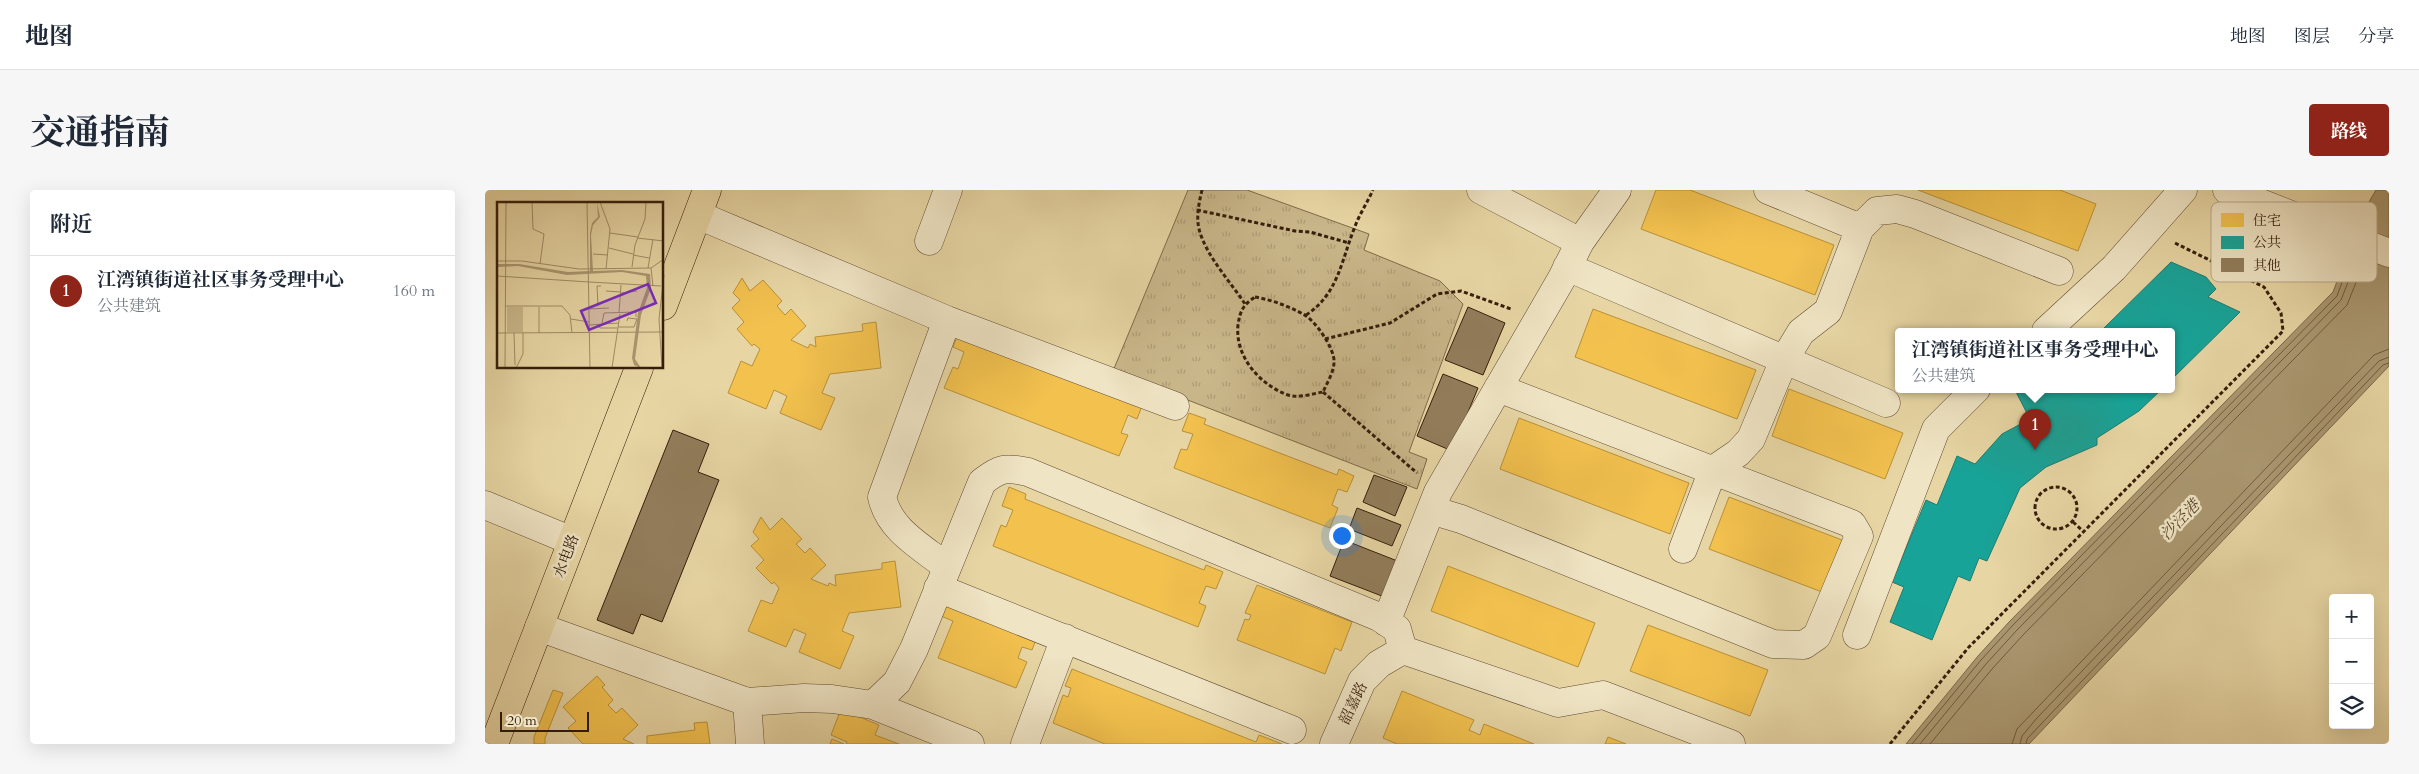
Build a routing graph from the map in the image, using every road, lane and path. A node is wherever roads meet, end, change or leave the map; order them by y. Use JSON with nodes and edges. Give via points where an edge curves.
{"nodes":[{"id":1,"x":949,"y":190,"type":"edge"},
{"id":2,"x":1202,"y":190,"type":"edge"},
{"id":3,"x":1373,"y":190,"type":"edge"},
{"id":4,"x":1481,"y":190,"type":"edge"},
{"id":5,"x":1617,"y":190,"type":"edge"},
{"id":6,"x":1768,"y":190,"type":"edge"},
{"id":7,"x":2183,"y":190,"type":"edge"},
{"id":8,"x":2227,"y":190,"type":"edge"},
{"id":9,"x":702,"y":202,"type":"edge"},
{"id":10,"x":2258,"y":202,"type":"edge"},
{"id":11,"x":1197,"y":210,"type":"junction"},
{"id":12,"x":1860,"y":228,"type":"junction"},
{"id":13,"x":2147,"y":231,"type":"junction"},
{"id":14,"x":929,"y":240,"type":"dead end"},
{"id":15,"x":1580,"y":242,"type":"junction"},
{"id":16,"x":1349,"y":243,"type":"junction"},
{"id":17,"x":2377,"y":248,"type":"edge"},
{"id":18,"x":2389,"y":253,"type":"edge"},
{"id":19,"x":2211,"y":262,"type":"edge"},
{"id":20,"x":1567,"y":267,"type":"junction"},
{"id":21,"x":2059,"y":271,"type":"dead end"},
{"id":22,"x":2254,"y":282,"type":"edge"},
{"id":23,"x":664,"y":303,"type":"edge"},
{"id":24,"x":1245,"y":304,"type":"junction"},
{"id":25,"x":1306,"y":315,"type":"junction"},
{"id":26,"x":1538,"y":319,"type":"junction"},
{"id":27,"x":947,"y":320,"type":"junction"},
{"id":28,"x":2049,"y":328,"type":"edge"},
{"id":29,"x":1325,"y":339,"type":"junction"},
{"id":30,"x":1784,"y":360,"type":"junction"},
{"id":31,"x":639,"y":369,"type":"edge"},
{"id":32,"x":1498,"y":388,"type":"junction"},
{"id":33,"x":1323,"y":392,"type":"junction"},
{"id":34,"x":1972,"y":393,"type":"edge"},
{"id":35,"x":1886,"y":403,"type":"dead end"},
{"id":36,"x":1175,"y":406,"type":"dead end"},
{"id":37,"x":1713,"y":470,"type":"junction"},
{"id":38,"x":1435,"y":501,"type":"junction"},
{"id":39,"x":485,"y":505,"type":"edge"},
{"id":40,"x":2073,"y":522,"type":"junction"},
{"id":41,"x":2083,"y":532,"type":"junction"},
{"id":42,"x":572,"y":541,"type":"junction"},
{"id":43,"x":1683,"y":549,"type":"dead end"},
{"id":44,"x":942,"y":577,"type":"junction"},
{"id":45,"x":1386,"y":622,"type":"junction"},
{"id":46,"x":539,"y":626,"type":"junction"},
{"id":47,"x":1857,"y":634,"type":"dead end"},
{"id":48,"x":1065,"y":638,"type":"junction"},
{"id":49,"x":1403,"y":650,"type":"junction"},
{"id":50,"x":747,"y":702,"type":"junction"},
{"id":51,"x":873,"y":705,"type":"junction"},
{"id":52,"x":1292,"y":730,"type":"dead end"},
{"id":53,"x":494,"y":744,"type":"edge"},
{"id":54,"x":750,"y":744,"type":"edge"},
{"id":55,"x":970,"y":744,"type":"edge"},
{"id":56,"x":1025,"y":744,"type":"edge"},
{"id":57,"x":1334,"y":744,"type":"edge"},
{"id":58,"x":1731,"y":744,"type":"edge"},
{"id":59,"x":1890,"y":744,"type":"edge"}],
"edges":[{"from":1,"to":14,"type":"street"},
{"from":2,"to":11,"type":"path"},
{"from":3,"to":16,"type":"path"},
{"from":4,"to":15,"type":"street"},
{"from":5,"to":15,"type":"street"},
{"from":6,"to":12,"type":"street"},
{"from":7,"to":13,"type":"street"},
{"from":8,"to":10,"type":"street"},
{"from":9,"to":23,"type":"main road"},
{"from":9,"to":27,"type":"street"},
{"from":11,"to":16,"type":"path"},
{"from":11,"to":24,"type":"path","via":[[1199,230],[1210,252]]},
{"from":12,"to":21,"type":"street","via":[[1877,212],[1897,210],[1915,214]]},
{"from":12,"to":30,"type":"street","via":[[1828,312],[1801,332]]},
{"from":13,"to":19,"type":"path"},
{"from":13,"to":28,"type":"street","via":[[2114,268]]},
{"from":15,"to":20,"type":"street"},
{"from":16,"to":25,"type":"path","via":[[1331,289],[1319,306]]},
{"from":17,"to":18,"type":"street"},
{"from":20,"to":26,"type":"street"},
{"from":20,"to":30,"type":"street"},
{"from":22,"to":41,"type":"path","via":[[2264,287],[2281,313],[2283,331]]},
{"from":24,"to":25,"type":"path","via":[[1255,297],[1273,300]]},
{"from":24,"to":33,"type":"path","via":[[1237,332],[1239,348],[1247,363],[1286,395]]},
{"from":25,"to":29,"type":"path"},
{"from":26,"to":29,"type":"path","via":[[1461,291],[1437,294],[1390,323]]},
{"from":26,"to":32,"type":"street"},
{"from":27,"to":36,"type":"street"},
{"from":27,"to":44,"type":"street","via":[[882,497],[884,508],[895,526]]},
{"from":29,"to":33,"type":"path","via":[[1334,354],[1334,365]]},
{"from":30,"to":35,"type":"street"},
{"from":30,"to":37,"type":"street","via":[[1751,439],[1738,453]]},
{"from":31,"to":42,"type":"main road","name":"水电路"},
{"from":32,"to":37,"type":"street"},
{"from":32,"to":38,"type":"street"},
{"from":33,"to":38,"type":"path"},
{"from":34,"to":47,"type":"street","via":[[1936,429]]},
{"from":37,"to":38,"type":"street","via":[[1852,524],[1859,536],[1817,636],[1804,645],[1773,644],[1470,523]]},
{"from":37,"to":43,"type":"street"},
{"from":38,"to":45,"type":"street"},
{"from":39,"to":42,"type":"street"},
{"from":40,"to":40,"type":"path","via":[[2078,509],[2077,500],[2071,492],[2053,486],[2037,497],[2036,516],[2042,524],[2060,530]]},
{"from":40,"to":41,"type":"path"},
{"from":41,"to":59,"type":"path","via":[[1968,648]]},
{"from":42,"to":46,"type":"main road","name":"水电路"},
{"from":44,"to":45,"type":"street","via":[[981,482],[1007,468],[1037,476]]},
{"from":44,"to":48,"type":"street"},
{"from":44,"to":51,"type":"street","via":[[914,649],[897,682]]},
{"from":45,"to":49,"type":"street","via":[[1397,629]]},
{"from":46,"to":50,"type":"street"},
{"from":46,"to":53,"type":"main road","name":"水电路"},
{"from":48,"to":52,"type":"street"},
{"from":48,"to":56,"type":"street"},
{"from":49,"to":57,"type":"street","name":"韶嘉路","via":[[1379,664],[1362,681]]},
{"from":49,"to":58,"type":"street","via":[[1558,703],[1603,695]]},
{"from":50,"to":51,"type":"street","via":[[804,698]]},
{"from":50,"to":54,"type":"street"},
{"from":51,"to":55,"type":"street"}]}
